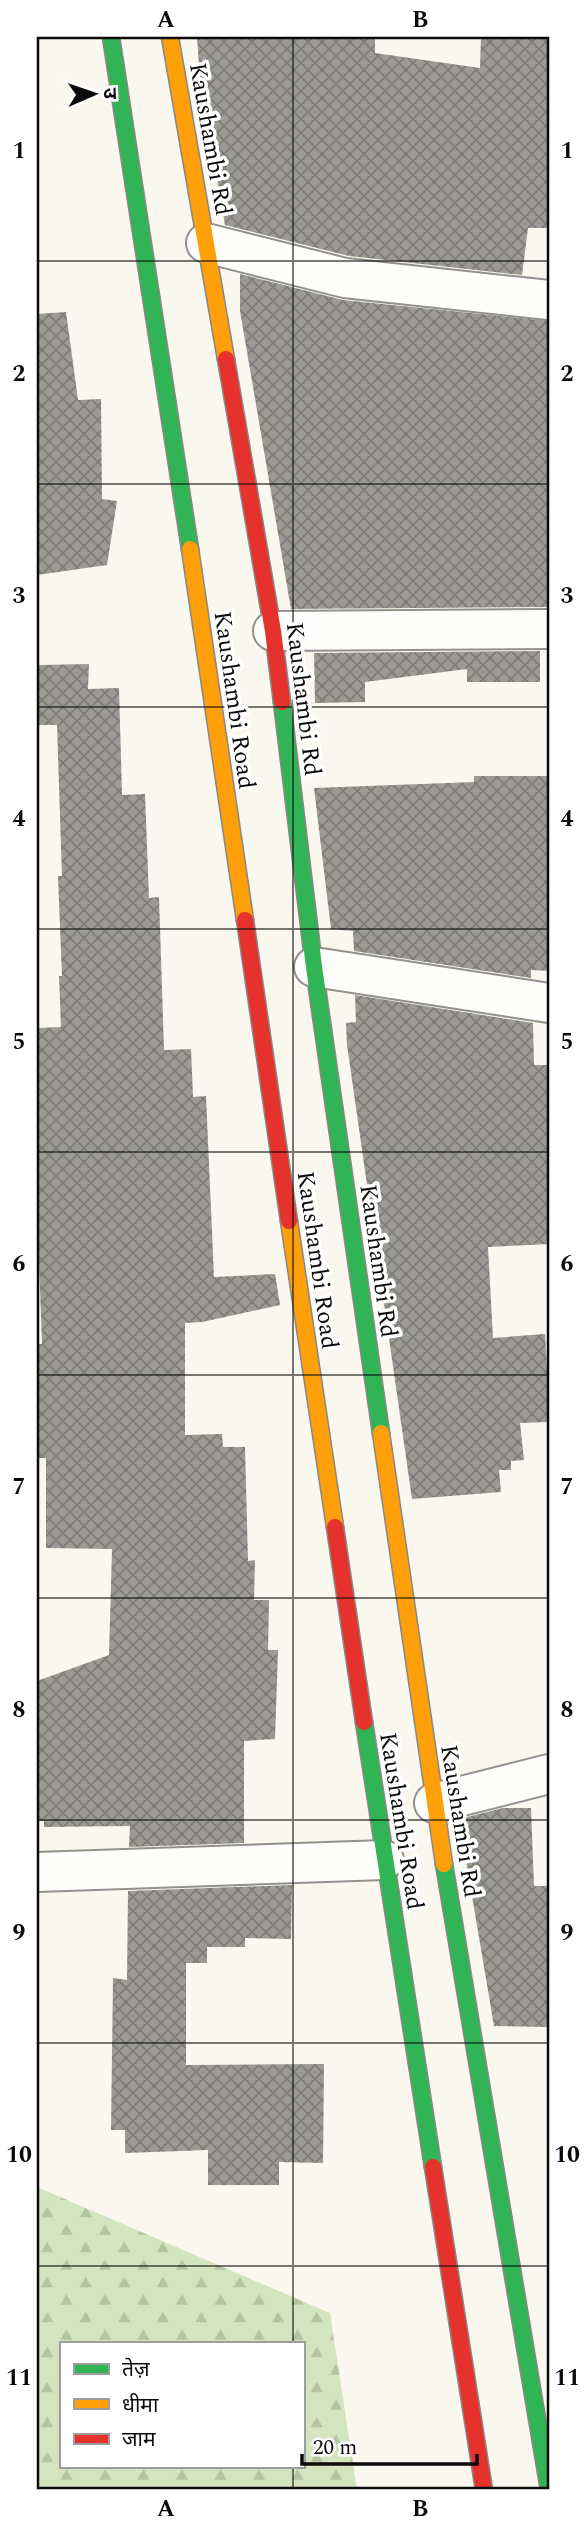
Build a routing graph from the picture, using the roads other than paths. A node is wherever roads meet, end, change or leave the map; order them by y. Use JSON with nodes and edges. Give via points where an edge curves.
{"nodes":[{"id":1,"x":111,"y":37,"type":"edge"},
{"id":2,"x":170,"y":37,"type":"edge"},
{"id":3,"x":206,"y":243,"type":"junction"},
{"id":4,"x":549,"y":300,"type":"edge"},
{"id":5,"x":549,"y":629,"type":"edge"},
{"id":6,"x":273,"y":631,"type":"junction"},
{"id":7,"x":314,"y":967,"type":"junction"},
{"id":8,"x":549,"y":1003,"type":"edge"},
{"id":9,"x":549,"y":1774,"type":"edge"},
{"id":10,"x":434,"y":1803,"type":"junction"},
{"id":11,"x":384,"y":1860,"type":"junction"},
{"id":12,"x":37,"y":1872,"type":"edge"},
{"id":13,"x":549,"y":2484,"type":"edge"},
{"id":14,"x":484,"y":2490,"type":"edge"}],
"edges":[{"from":1,"to":11,"type":"main road","name":"Kaushambi Road"},
{"from":2,"to":3,"type":"main road","name":"Kaushambi Rd"},
{"from":3,"to":4,"type":"street","via":[[345,278]]},
{"from":3,"to":6,"type":"main road","name":"Kaushambi Rd"},
{"from":5,"to":6,"type":"street"},
{"from":6,"to":7,"type":"main road","name":"Kaushambi Rd"},
{"from":7,"to":8,"type":"street"},
{"from":7,"to":10,"type":"main road","name":"Kaushambi Rd"},
{"from":9,"to":10,"type":"street"},
{"from":10,"to":13,"type":"main road","name":"Kaushambi Rd"},
{"from":11,"to":12,"type":"street"},
{"from":11,"to":14,"type":"main road","name":"Kaushambi Road"}]}
